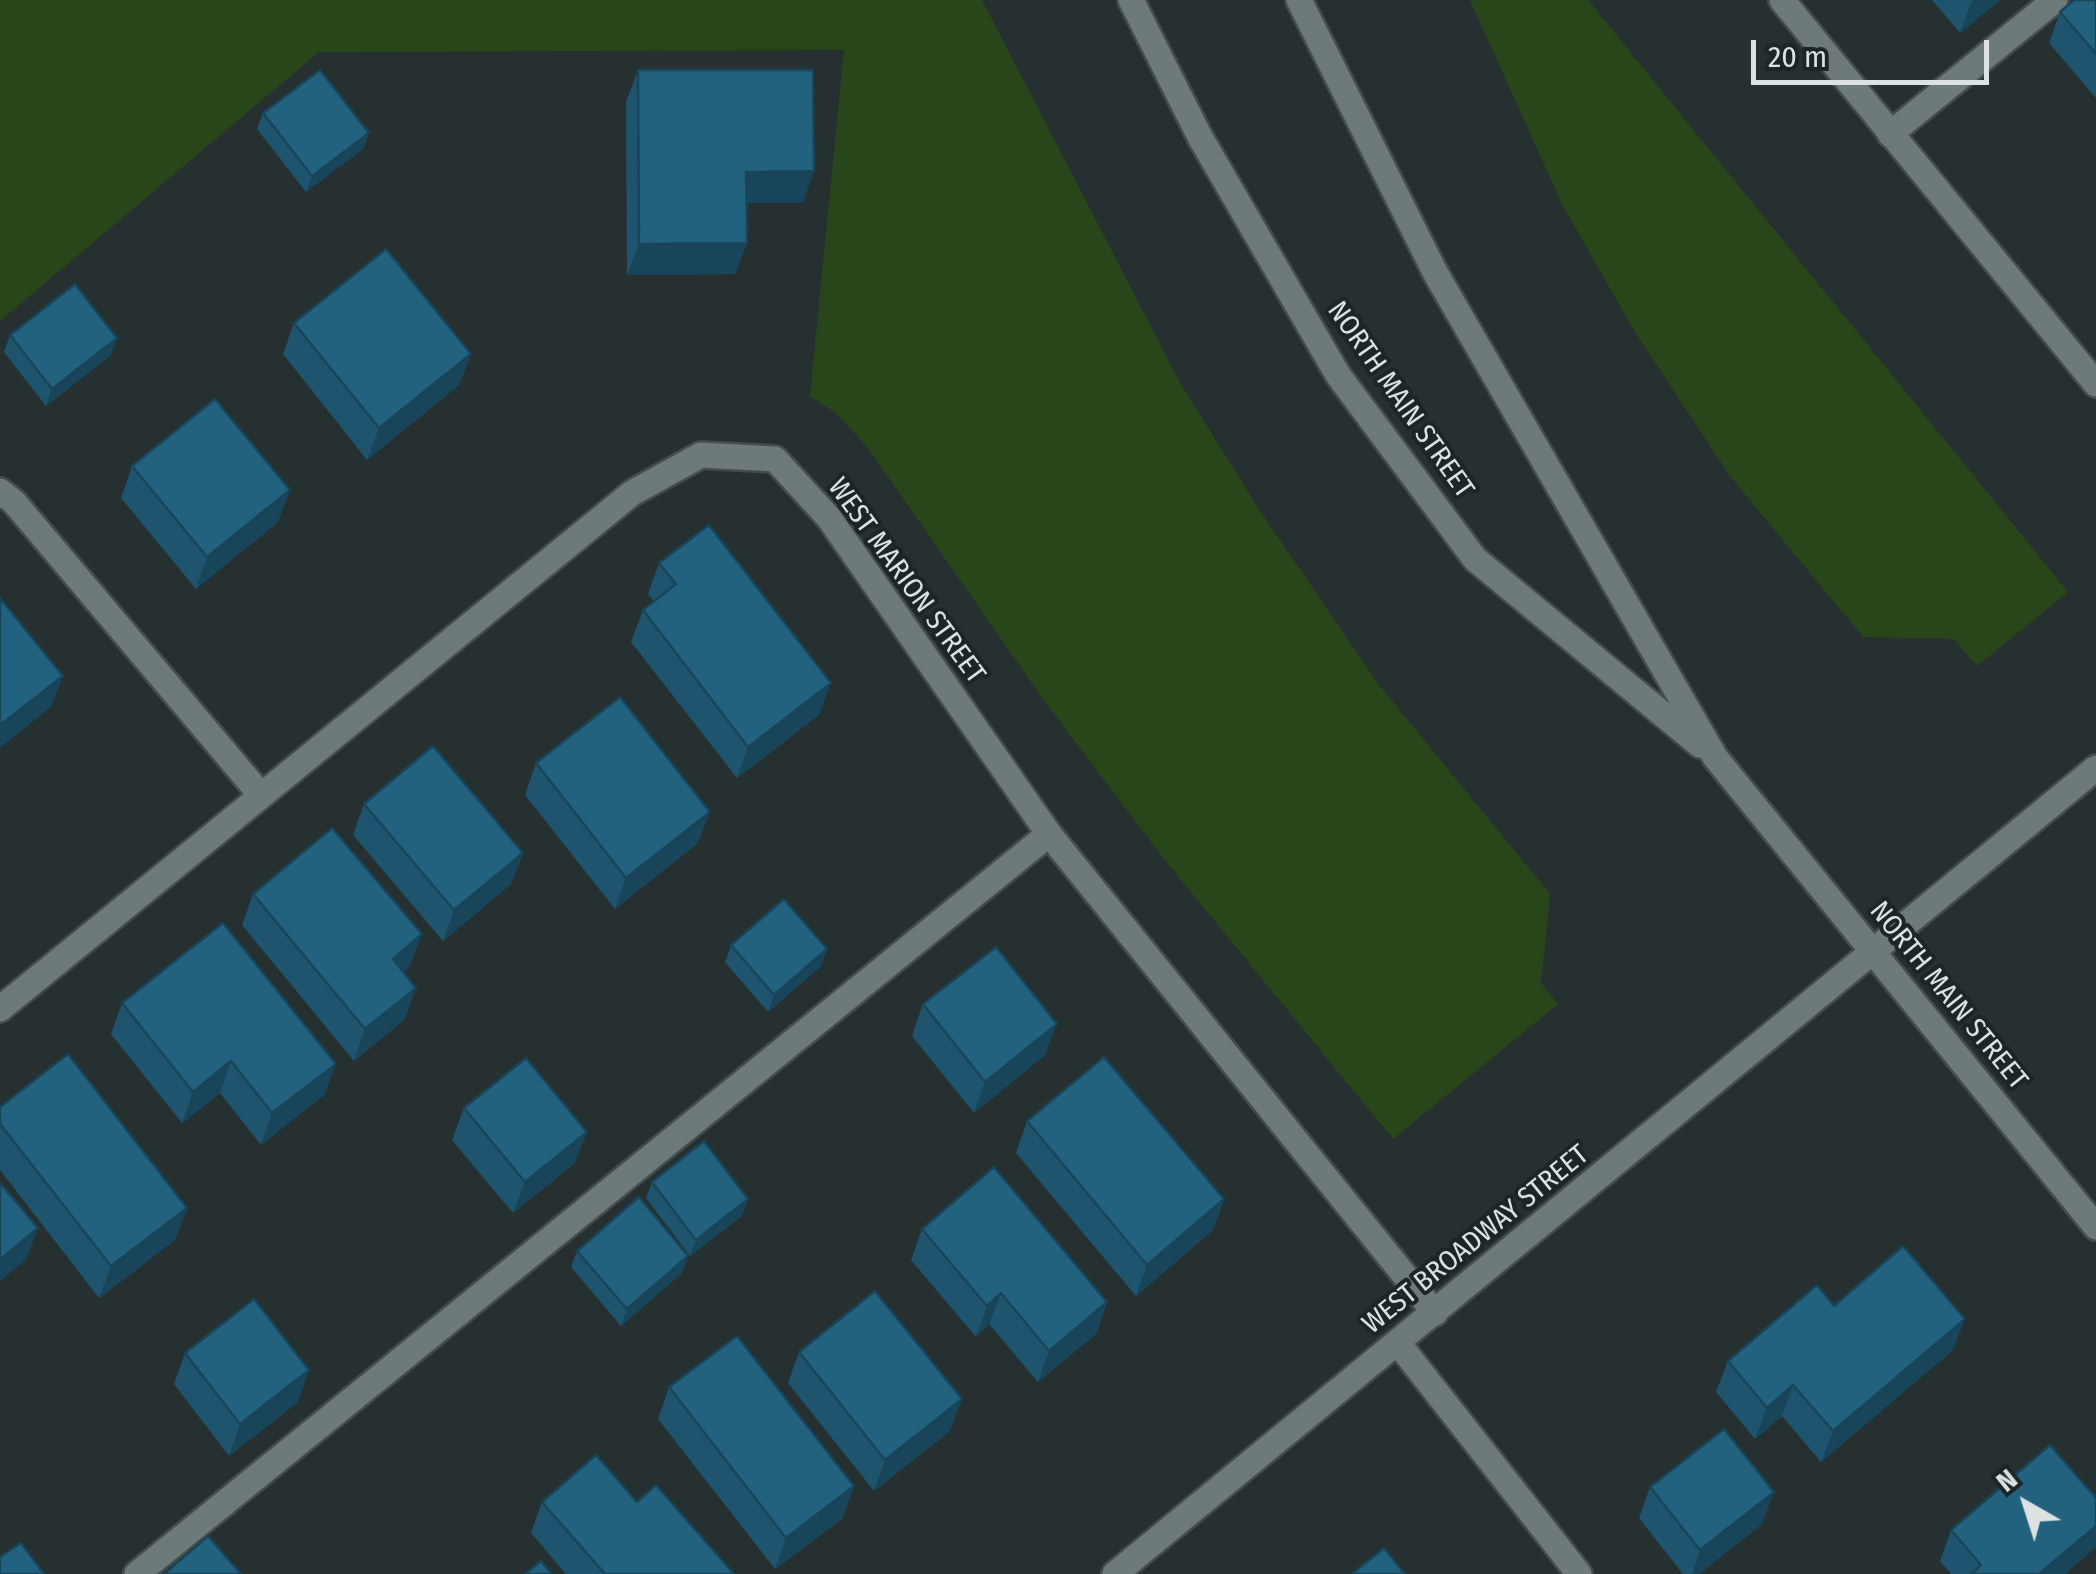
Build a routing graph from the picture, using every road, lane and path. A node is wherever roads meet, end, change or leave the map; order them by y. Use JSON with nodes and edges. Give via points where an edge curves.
{"nodes":[{"id":1,"x":1131,"y":0,"type":"edge"},
{"id":2,"x":1299,"y":0,"type":"edge"},
{"id":3,"x":1782,"y":0,"type":"edge"},
{"id":4,"x":2056,"y":0,"type":"edge"},
{"id":5,"x":1890,"y":134,"type":"junction"},
{"id":6,"x":2096,"y":384,"type":"edge"},
{"id":7,"x":0,"y":491,"type":"edge"},
{"id":8,"x":1715,"y":757,"type":"junction"},
{"id":9,"x":2096,"y":768,"type":"edge"},
{"id":10,"x":260,"y":794,"type":"junction"},
{"id":11,"x":1049,"y":834,"type":"junction"},
{"id":12,"x":1874,"y":951,"type":"junction"},
{"id":13,"x":0,"y":1009,"type":"edge"},
{"id":14,"x":2096,"y":1226,"type":"edge"},
{"id":15,"x":1435,"y":1313,"type":"junction"},
{"id":16,"x":1398,"y":1343,"type":"junction"},
{"id":17,"x":137,"y":1574,"type":"edge"},
{"id":18,"x":1116,"y":1574,"type":"edge"},
{"id":19,"x":1580,"y":1574,"type":"edge"}],
"edges":[{"from":1,"to":8,"type":"street","name":"NORTH MAIN STREET","via":[[1200,137],[1338,374],[1475,559]]},
{"from":2,"to":8,"type":"street","name":"NORTH MAIN STREET","via":[[1436,274]]},
{"from":3,"to":5,"type":"street"},
{"from":4,"to":5,"type":"street"},
{"from":5,"to":6,"type":"street"},
{"from":7,"to":10,"type":"street"},
{"from":8,"to":12,"type":"street","name":"NORTH MAIN STREET"},
{"from":9,"to":12,"type":"street","name":"WEST BROADWAY STREET"},
{"from":10,"to":11,"type":"street","name":"WEST MARION STREET","via":[[632,493],[702,455],[775,459],[829,518]]},
{"from":10,"to":13,"type":"street","name":"WEST MARION STREET"},
{"from":11,"to":15,"type":"street","name":"WEST MARION STREET"},
{"from":11,"to":17,"type":"street"},
{"from":12,"to":14,"type":"street","name":"NORTH MAIN STREET"},
{"from":12,"to":15,"type":"street","name":"WEST BROADWAY STREET"},
{"from":15,"to":16,"type":"street","name":"WEST BROADWAY STREET"},
{"from":16,"to":18,"type":"street","name":"WEST BROADWAY STREET"},
{"from":16,"to":19,"type":"street"}]}
